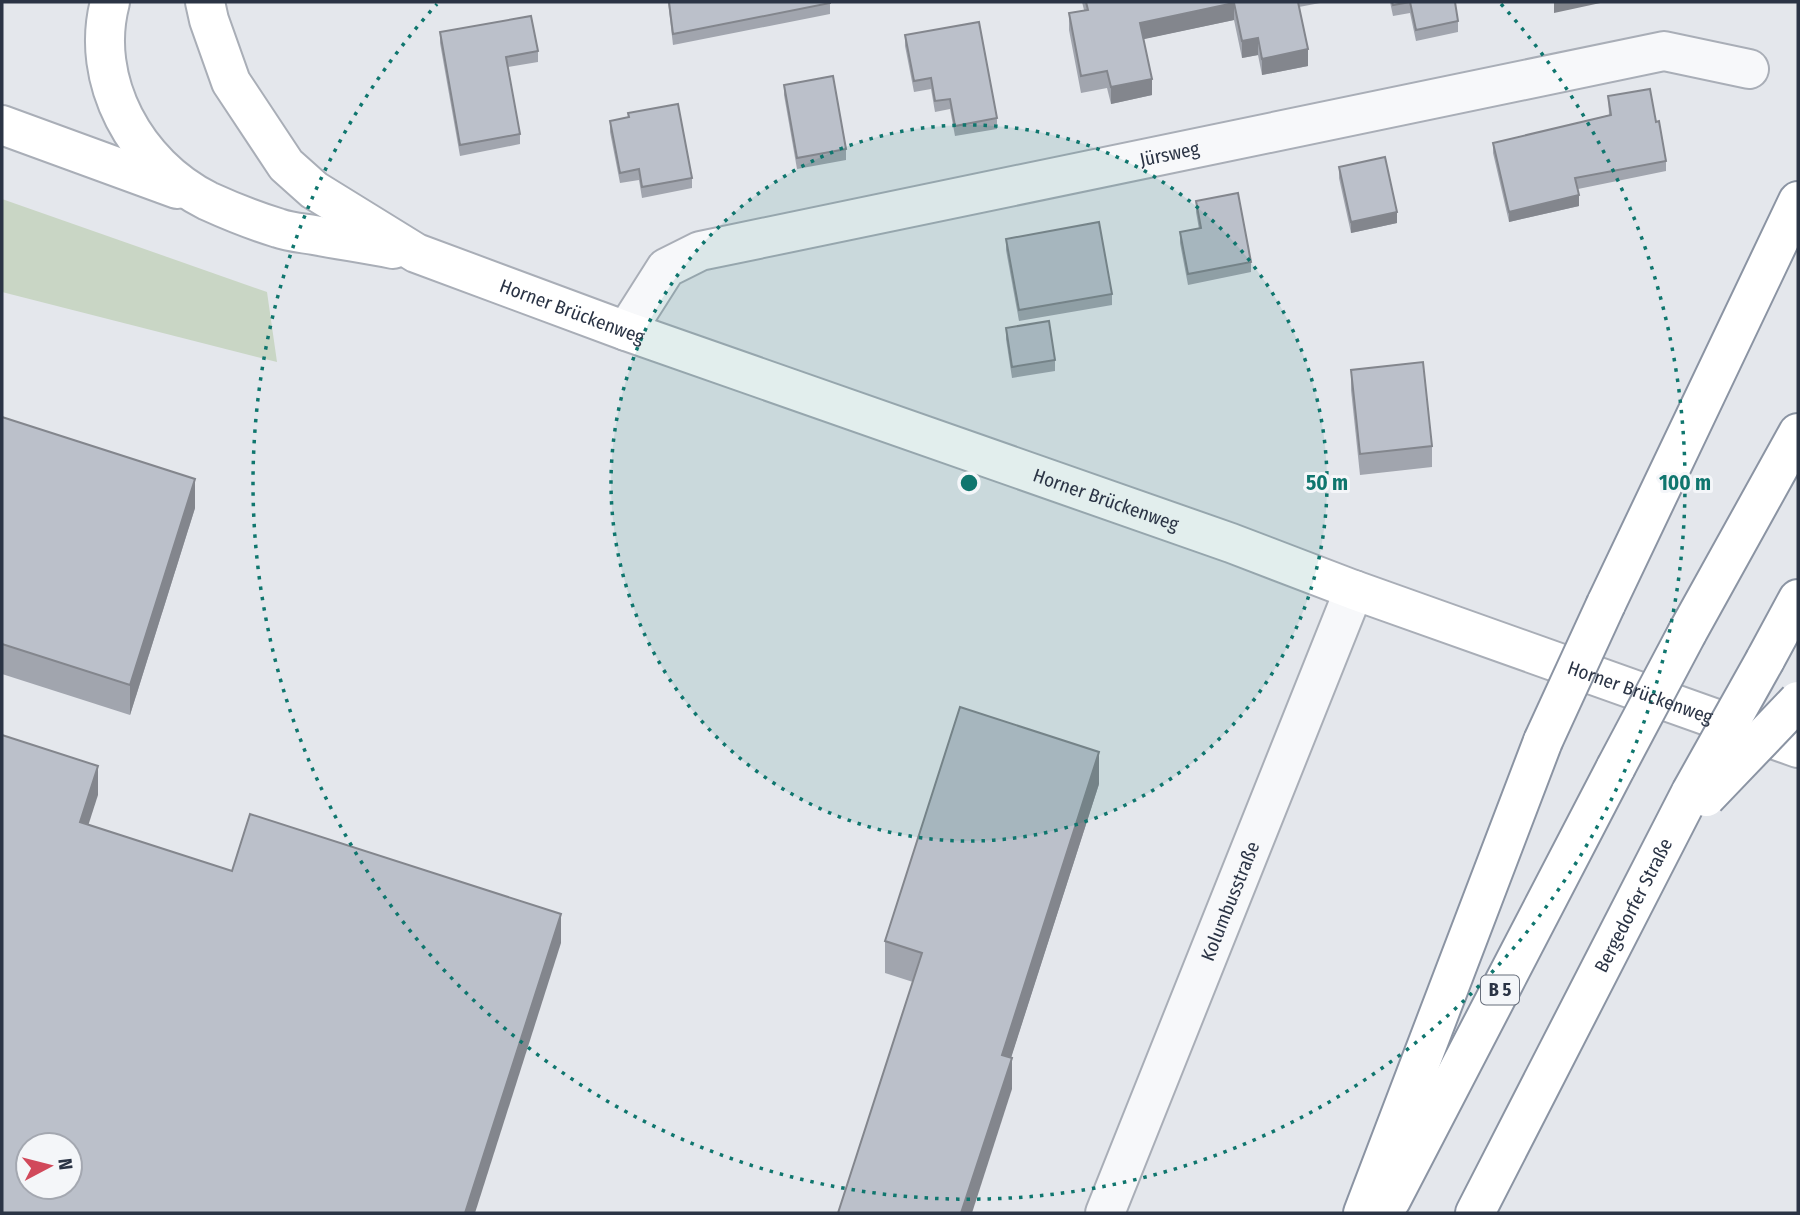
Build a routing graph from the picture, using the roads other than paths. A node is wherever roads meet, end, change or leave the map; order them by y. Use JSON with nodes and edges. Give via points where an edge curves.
{"nodes":[{"id":1,"x":110,"y":2,"type":"edge"},
{"id":2,"x":205,"y":2,"type":"edge"},
{"id":3,"x":1749,"y":69,"type":"dead end"},
{"id":4,"x":2,"y":125,"type":"edge"},
{"id":5,"x":207,"y":200,"type":"junction"},
{"id":6,"x":1798,"y":201,"type":"edge"},
{"id":7,"x":416,"y":253,"type":"junction"},
{"id":8,"x":626,"y":331,"type":"junction"},
{"id":9,"x":1798,"y":433,"type":"edge"},
{"id":10,"x":1354,"y":590,"type":"junction"},
{"id":11,"x":1798,"y":599,"type":"edge"},
{"id":12,"x":1798,"y":701,"type":"edge"},
{"id":13,"x":1798,"y":748,"type":"edge"},
{"id":14,"x":1699,"y":795,"type":"junction"},
{"id":15,"x":1105,"y":1213,"type":"edge"},
{"id":16,"x":1363,"y":1213,"type":"edge"},
{"id":17,"x":1384,"y":1213,"type":"edge"},
{"id":18,"x":1475,"y":1213,"type":"edge"}],
"edges":[{"from":1,"to":5,"type":"main road","name":"Horner Brückenweg","via":[[104,42],[117,105],[152,158]]},
{"from":2,"to":7,"type":"main road","name":"Horner Brückenweg","via":[[231,82],[286,165],[314,190]]},
{"from":3,"to":8,"type":"street","name":"Jürsweg","via":[[1664,51],[700,251],[666,268]]},
{"from":4,"to":5,"type":"main road","name":"Horner Brückenweg"},
{"from":5,"to":7,"type":"main road","name":"Horner Brückenweg","via":[[279,229]]},
{"from":6,"to":16,"type":"main road","bridge":true,"via":[[1543,741]]},
{"from":7,"to":8,"type":"main road","name":"Horner Brückenweg"},
{"from":8,"to":10,"type":"main road","name":"Horner Brückenweg"},
{"from":9,"to":17,"type":"main road","number":"B 5","bridge":true,"via":[[1687,633]]},
{"from":10,"to":13,"type":"main road","name":"Horner Brückenweg"},
{"from":10,"to":15,"type":"street","name":"Kolumbusstraße"},
{"from":11,"to":14,"type":"main road","bridge":true},
{"from":12,"to":14,"type":"main road","bridge":true},
{"from":14,"to":18,"type":"main road","name":"Bergedorfer Straße","via":[[1667,839]]}]}
